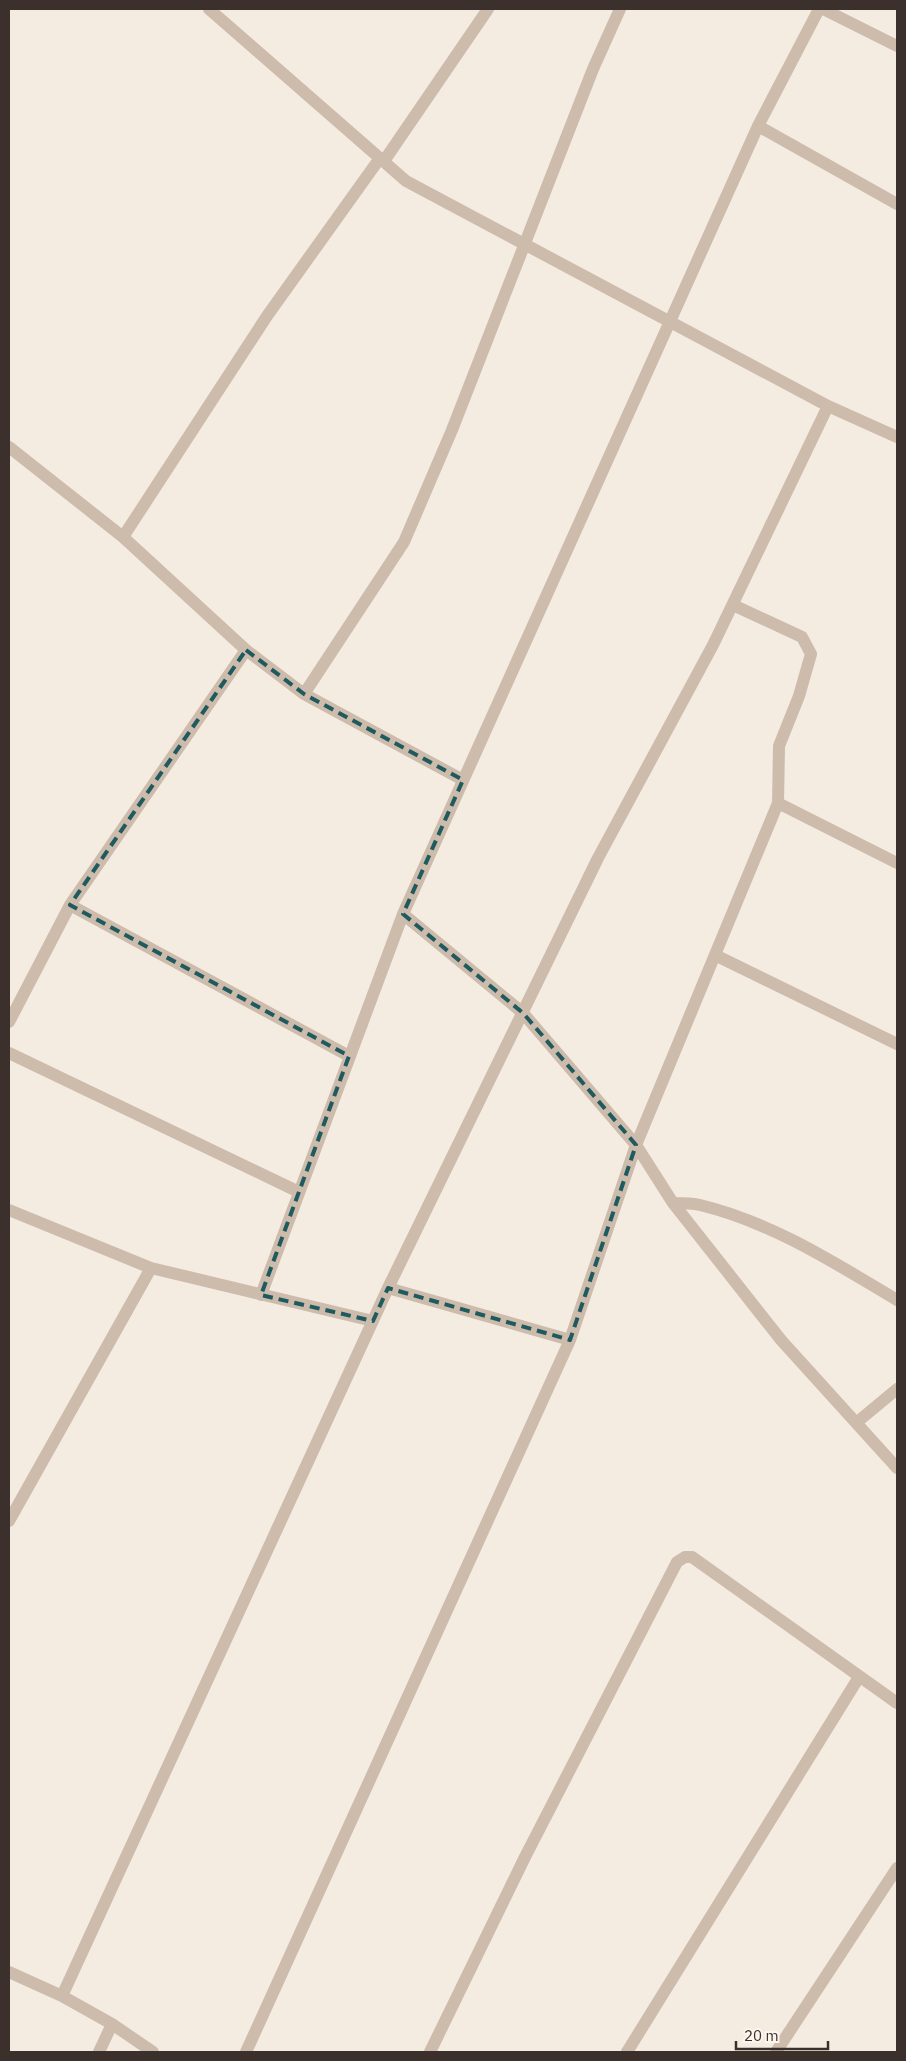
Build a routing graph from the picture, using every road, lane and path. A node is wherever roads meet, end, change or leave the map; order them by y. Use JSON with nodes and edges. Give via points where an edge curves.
{"nodes":[{"id":1,"x":209,"y":9,"type":"edge"},
{"id":2,"x":488,"y":9,"type":"edge"},
{"id":3,"x":620,"y":9,"type":"edge"},
{"id":4,"x":819,"y":9,"type":"edge"},
{"id":5,"x":823,"y":9,"type":"edge"},
{"id":6,"x":895,"y":40,"type":"edge"},
{"id":7,"x":758,"y":126,"type":"junction"},
{"id":8,"x":382,"y":160,"type":"junction"},
{"id":9,"x":897,"y":204,"type":"edge"},
{"id":10,"x":525,"y":244,"type":"junction"},
{"id":11,"x":669,"y":322,"type":"junction"},
{"id":12,"x":828,"y":406,"type":"junction"},
{"id":13,"x":897,"y":437,"type":"edge"},
{"id":14,"x":9,"y":446,"type":"edge"},
{"id":15,"x":123,"y":537,"type":"junction"},
{"id":16,"x":733,"y":606,"type":"junction"},
{"id":17,"x":246,"y":650,"type":"junction"},
{"id":18,"x":304,"y":694,"type":"junction"},
{"id":19,"x":463,"y":780,"type":"junction"},
{"id":20,"x":778,"y":803,"type":"junction"},
{"id":21,"x":897,"y":863,"type":"edge"},
{"id":22,"x":70,"y":905,"type":"junction"},
{"id":23,"x":403,"y":914,"type":"junction"},
{"id":24,"x":715,"y":955,"type":"junction"},
{"id":25,"x":523,"y":1013,"type":"junction"},
{"id":26,"x":9,"y":1022,"type":"edge"},
{"id":27,"x":897,"y":1044,"type":"edge"},
{"id":28,"x":9,"y":1053,"type":"edge"},
{"id":29,"x":350,"y":1056,"type":"junction"},
{"id":30,"x":636,"y":1145,"type":"junction"},
{"id":31,"x":299,"y":1192,"type":"junction"},
{"id":32,"x":673,"y":1203,"type":"junction"},
{"id":33,"x":9,"y":1210,"type":"edge"},
{"id":34,"x":151,"y":1268,"type":"junction"},
{"id":35,"x":388,"y":1288,"type":"junction"},
{"id":36,"x":261,"y":1294,"type":"junction"},
{"id":37,"x":897,"y":1300,"type":"edge"},
{"id":38,"x":373,"y":1321,"type":"junction"},
{"id":39,"x":570,"y":1340,"type":"junction"},
{"id":40,"x":897,"y":1389,"type":"edge"},
{"id":41,"x":856,"y":1424,"type":"junction"},
{"id":42,"x":897,"y":1468,"type":"edge"},
{"id":43,"x":9,"y":1521,"type":"edge"},
{"id":44,"x":859,"y":1676,"type":"junction"},
{"id":45,"x":897,"y":1703,"type":"edge"},
{"id":46,"x":897,"y":1868,"type":"edge"},
{"id":47,"x":9,"y":1972,"type":"edge"},
{"id":48,"x":62,"y":1996,"type":"junction"},
{"id":49,"x":112,"y":2024,"type":"junction"},
{"id":50,"x":99,"y":2052,"type":"edge"},
{"id":51,"x":154,"y":2052,"type":"edge"},
{"id":52,"x":246,"y":2052,"type":"edge"},
{"id":53,"x":430,"y":2052,"type":"edge"},
{"id":54,"x":627,"y":2052,"type":"edge"},
{"id":55,"x":776,"y":2052,"type":"edge"}],
"edges":[{"from":1,"to":8,"type":"street"},
{"from":2,"to":8,"type":"street"},
{"from":3,"to":10,"type":"street","via":[[593,69]]},
{"from":4,"to":7,"type":"street"},
{"from":5,"to":6,"type":"street"},
{"from":7,"to":9,"type":"street"},
{"from":7,"to":11,"type":"street"},
{"from":8,"to":10,"type":"street","via":[[406,181]]},
{"from":8,"to":15,"type":"street","via":[[268,316]]},
{"from":10,"to":11,"type":"street"},
{"from":10,"to":18,"type":"street","via":[[404,542]]},
{"from":11,"to":12,"type":"street"},
{"from":11,"to":19,"type":"street"},
{"from":12,"to":13,"type":"street"},
{"from":12,"to":16,"type":"street"},
{"from":14,"to":15,"type":"street"},
{"from":15,"to":17,"type":"street"},
{"from":16,"to":20,"type":"street","via":[[802,637],[811,654],[779,746]]},
{"from":16,"to":25,"type":"street","via":[[598,858]]},
{"from":17,"to":18,"type":"street"},
{"from":17,"to":22,"type":"street"},
{"from":18,"to":19,"type":"street"},
{"from":19,"to":23,"type":"street"},
{"from":20,"to":21,"type":"street"},
{"from":20,"to":24,"type":"street"},
{"from":22,"to":26,"type":"street"},
{"from":22,"to":29,"type":"street"},
{"from":23,"to":25,"type":"street"},
{"from":23,"to":29,"type":"street"},
{"from":24,"to":27,"type":"street"},
{"from":24,"to":30,"type":"street"},
{"from":25,"to":30,"type":"street"},
{"from":25,"to":35,"type":"street"},
{"from":28,"to":31,"type":"street"},
{"from":29,"to":31,"type":"street"},
{"from":30,"to":32,"type":"street"},
{"from":30,"to":39,"type":"street"},
{"from":31,"to":36,"type":"street"},
{"from":32,"to":37,"type":"street","via":[[699,1204],[747,1220],[815,1251]]},
{"from":32,"to":41,"type":"street","via":[[781,1340]]},
{"from":33,"to":34,"type":"street"},
{"from":34,"to":36,"type":"street"},
{"from":34,"to":43,"type":"street"},
{"from":35,"to":38,"type":"street"},
{"from":35,"to":39,"type":"street"},
{"from":36,"to":38,"type":"street"},
{"from":38,"to":48,"type":"street"},
{"from":39,"to":52,"type":"street"},
{"from":40,"to":41,"type":"street"},
{"from":41,"to":42,"type":"street"},
{"from":44,"to":45,"type":"street"},
{"from":44,"to":53,"type":"street","via":[[692,1558],[685,1556],[677,1562],[525,1857]]},
{"from":44,"to":54,"type":"street"},
{"from":46,"to":55,"type":"street"},
{"from":47,"to":48,"type":"street"},
{"from":48,"to":49,"type":"street"},
{"from":49,"to":50,"type":"street"},
{"from":49,"to":51,"type":"street"}]}
